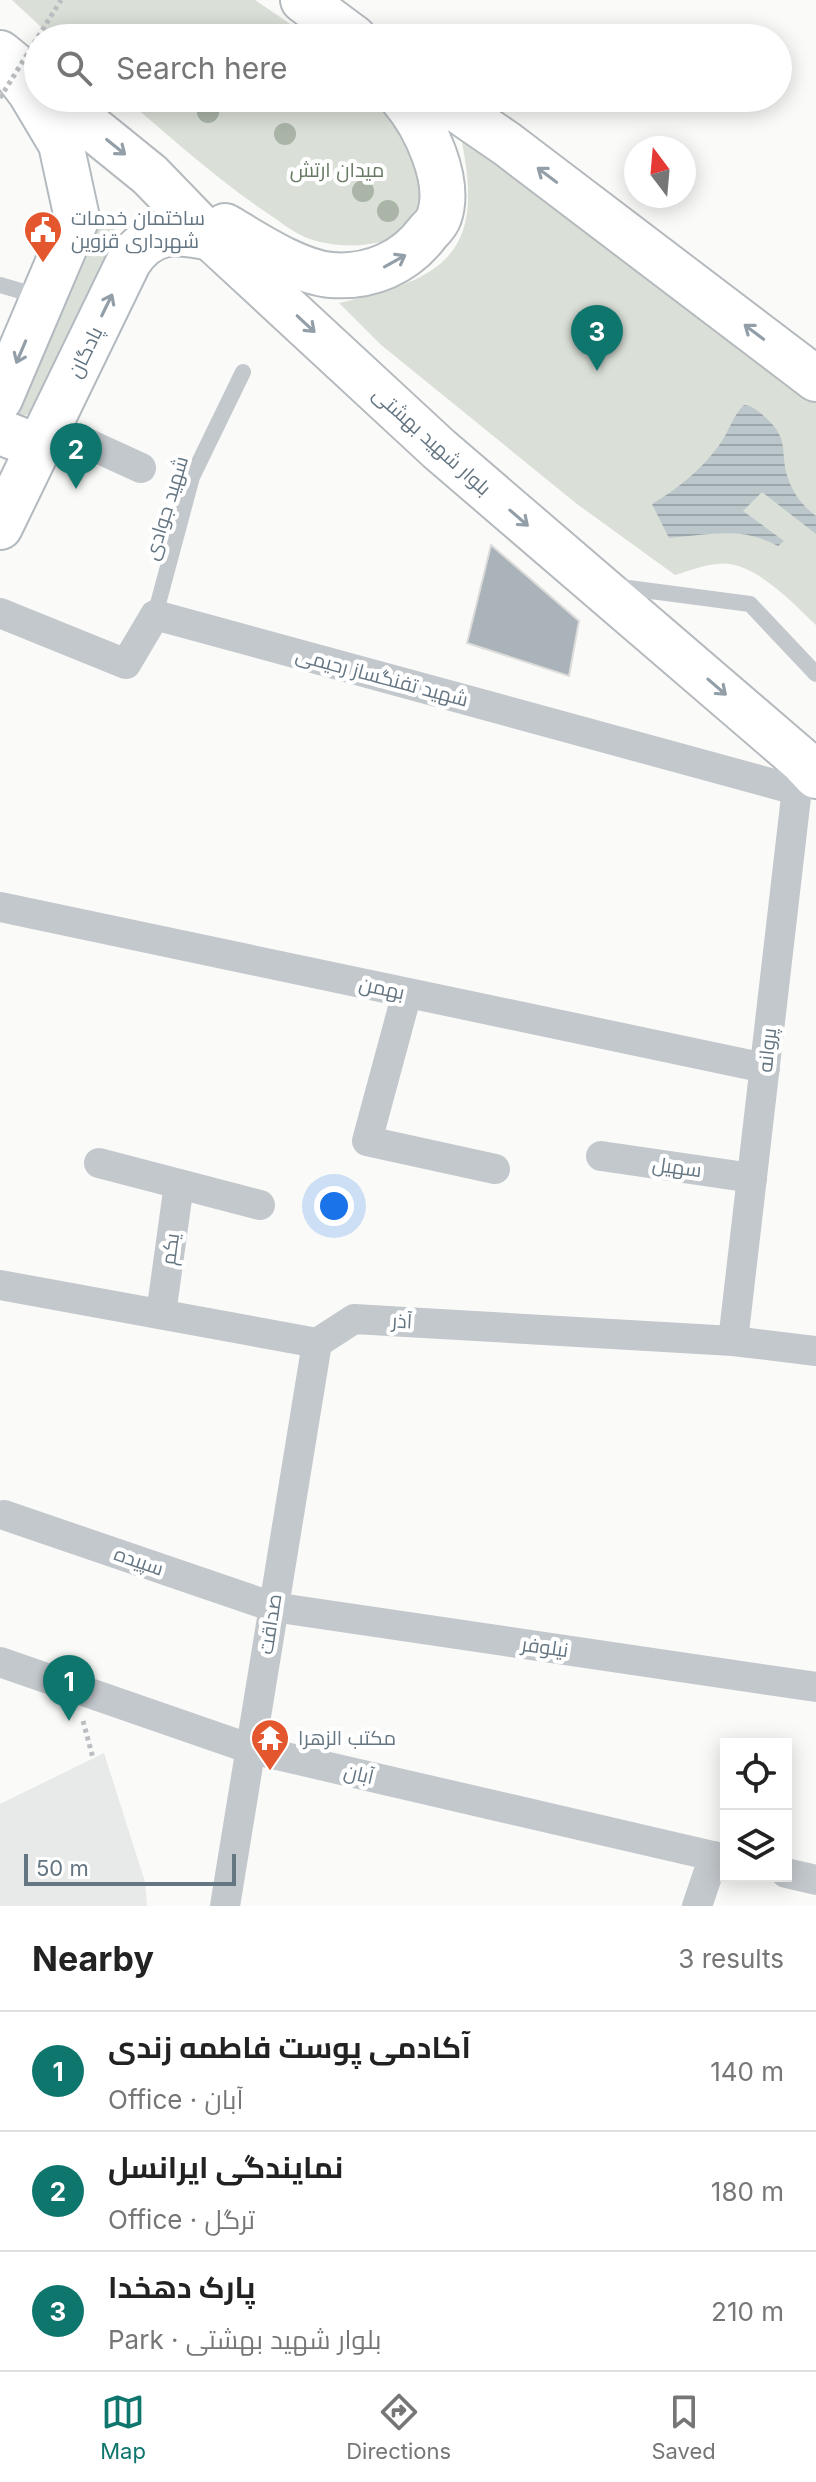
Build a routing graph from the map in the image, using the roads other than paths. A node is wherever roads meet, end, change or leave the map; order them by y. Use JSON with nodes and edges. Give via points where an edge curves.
{"nodes":[{"id":1,"x":303,"y":0,"type":"edge"},
{"id":2,"x":334,"y":24,"type":"edge"},
{"id":3,"x":0,"y":53,"type":"edge"},
{"id":4,"x":24,"y":73,"type":"edge"},
{"id":5,"x":24,"y":84,"type":"edge"},
{"id":6,"x":42,"y":112,"type":"edge"},
{"id":7,"x":72,"y":112,"type":"edge"},
{"id":8,"x":411,"y":112,"type":"edge"},
{"id":9,"x":460,"y":112,"type":"edge"},
{"id":10,"x":150,"y":175,"type":"junction"},
{"id":11,"x":211,"y":238,"type":"junction"},
{"id":12,"x":0,"y":285,"type":"edge"},
{"id":13,"x":44,"y":298,"type":"junction"},
{"id":14,"x":243,"y":372,"type":"dead end"},
{"id":15,"x":816,"y":379,"type":"edge"},
{"id":16,"x":0,"y":399,"type":"edge"},
{"id":17,"x":20,"y":439,"type":"edge"},
{"id":18,"x":82,"y":441,"type":"dead end"},
{"id":19,"x":141,"y":468,"type":"dead end"},
{"id":20,"x":0,"y":527,"type":"edge"},
{"id":21,"x":596,"y":583,"type":"junction"},
{"id":22,"x":0,"y":613,"type":"edge"},
{"id":23,"x":155,"y":615,"type":"junction"},
{"id":24,"x":816,"y":674,"type":"edge"},
{"id":25,"x":804,"y":775,"type":"edge"},
{"id":26,"x":0,"y":907,"type":"edge"},
{"id":27,"x":407,"y":993,"type":"junction"},
{"id":28,"x":765,"y":1068,"type":"junction"},
{"id":29,"x":601,"y":1156,"type":"dead end"},
{"id":30,"x":99,"y":1163,"type":"dead end"},
{"id":31,"x":495,"y":1169,"type":"dead end"},
{"id":32,"x":752,"y":1178,"type":"junction"},
{"id":33,"x":179,"y":1184,"type":"junction"},
{"id":34,"x":260,"y":1205,"type":"dead end"},
{"id":35,"x":0,"y":1285,"type":"edge"},
{"id":36,"x":161,"y":1314,"type":"junction"},
{"id":37,"x":733,"y":1341,"type":"junction"},
{"id":38,"x":317,"y":1343,"type":"junction"},
{"id":39,"x":816,"y":1351,"type":"edge"},
{"id":40,"x":4,"y":1515,"type":"dead end"},
{"id":41,"x":273,"y":1607,"type":"junction"},
{"id":42,"x":0,"y":1662,"type":"edge"},
{"id":43,"x":816,"y":1687,"type":"edge"},
{"id":44,"x":251,"y":1749,"type":"junction"},
{"id":45,"x":720,"y":1858,"type":"edge"},
{"id":46,"x":792,"y":1874,"type":"edge"},
{"id":47,"x":816,"y":1880,"type":"edge"},
{"id":48,"x":225,"y":1906,"type":"edge"},
{"id":49,"x":697,"y":1906,"type":"edge"}],
"edges":[{"from":1,"to":2,"type":"main road"},
{"from":3,"to":4,"type":"main road"},
{"from":3,"to":5,"type":"main road"},
{"from":6,"to":13,"type":"main road","via":[[61,144],[77,218]]},
{"from":7,"to":10,"type":"main road","name":"بلوار شهید بهشتی","one_way":true},
{"from":10,"to":8,"type":"main road","one_way":true,"via":[[285,260],[330,275],[374,271],[418,246],[439,219],[443,195],[437,162]]},
{"from":15,"to":9,"type":"main road","one_way":true},
{"from":10,"to":11,"type":"main road","name":"بلوار شهید بهشتی"},
{"from":17,"to":11,"type":"main road","name":"پادگان","one_way":true,"via":[[140,245],[182,232]]},
{"from":11,"to":21,"type":"main road","name":"بلوار شهید بهشتی","one_way":true,"via":[[439,449]]},
{"from":12,"to":13,"type":"lane"},
{"from":13,"to":16,"type":"main road","one_way":true},
{"from":14,"to":23,"type":"lane","name":"شهید جوادی","via":[[192,477]]},
{"from":17,"to":20,"type":"main road","name":"پادگان"},
{"from":18,"to":19,"type":"street"},
{"from":21,"to":24,"type":"lane","via":[[750,604]]},
{"from":21,"to":25,"type":"main road","name":"بلوار شهید بهشتی","one_way":true},
{"from":22,"to":23,"type":"street","via":[[126,664]]},
{"from":23,"to":25,"type":"street","name":"شهید تفنگساز رحیمی"},
{"from":25,"to":28,"type":"street","name":"پروانه"},
{"from":26,"to":27,"type":"street","name":"بهمن"},
{"from":27,"to":28,"type":"street","name":"بهمن"},
{"from":27,"to":31,"type":"street","via":[[367,1141]]},
{"from":28,"to":32,"type":"street","name":"پروانه"},
{"from":29,"to":32,"type":"street","name":"سهیل"},
{"from":30,"to":33,"type":"street"},
{"from":32,"to":37,"type":"street","name":"پروانه"},
{"from":33,"to":34,"type":"street"},
{"from":33,"to":36,"type":"street","name":"یکم"},
{"from":35,"to":36,"type":"street"},
{"from":36,"to":38,"type":"street"},
{"from":37,"to":38,"type":"street","name":"آذر","via":[[354,1319]]},
{"from":37,"to":39,"type":"street","name":"آذر"},
{"from":38,"to":41,"type":"street","name":"صداقت"},
{"from":40,"to":41,"type":"street","name":"سپیده"},
{"from":41,"to":43,"type":"street","name":"نیلوفر"},
{"from":41,"to":44,"type":"street","name":"صداقت"},
{"from":42,"to":44,"type":"street","name":"آبان"},
{"from":44,"to":45,"type":"street","name":"آبان"},
{"from":44,"to":48,"type":"street","name":"صداقت"},
{"from":45,"to":49,"type":"street"},
{"from":46,"to":47,"type":"street"}]}
